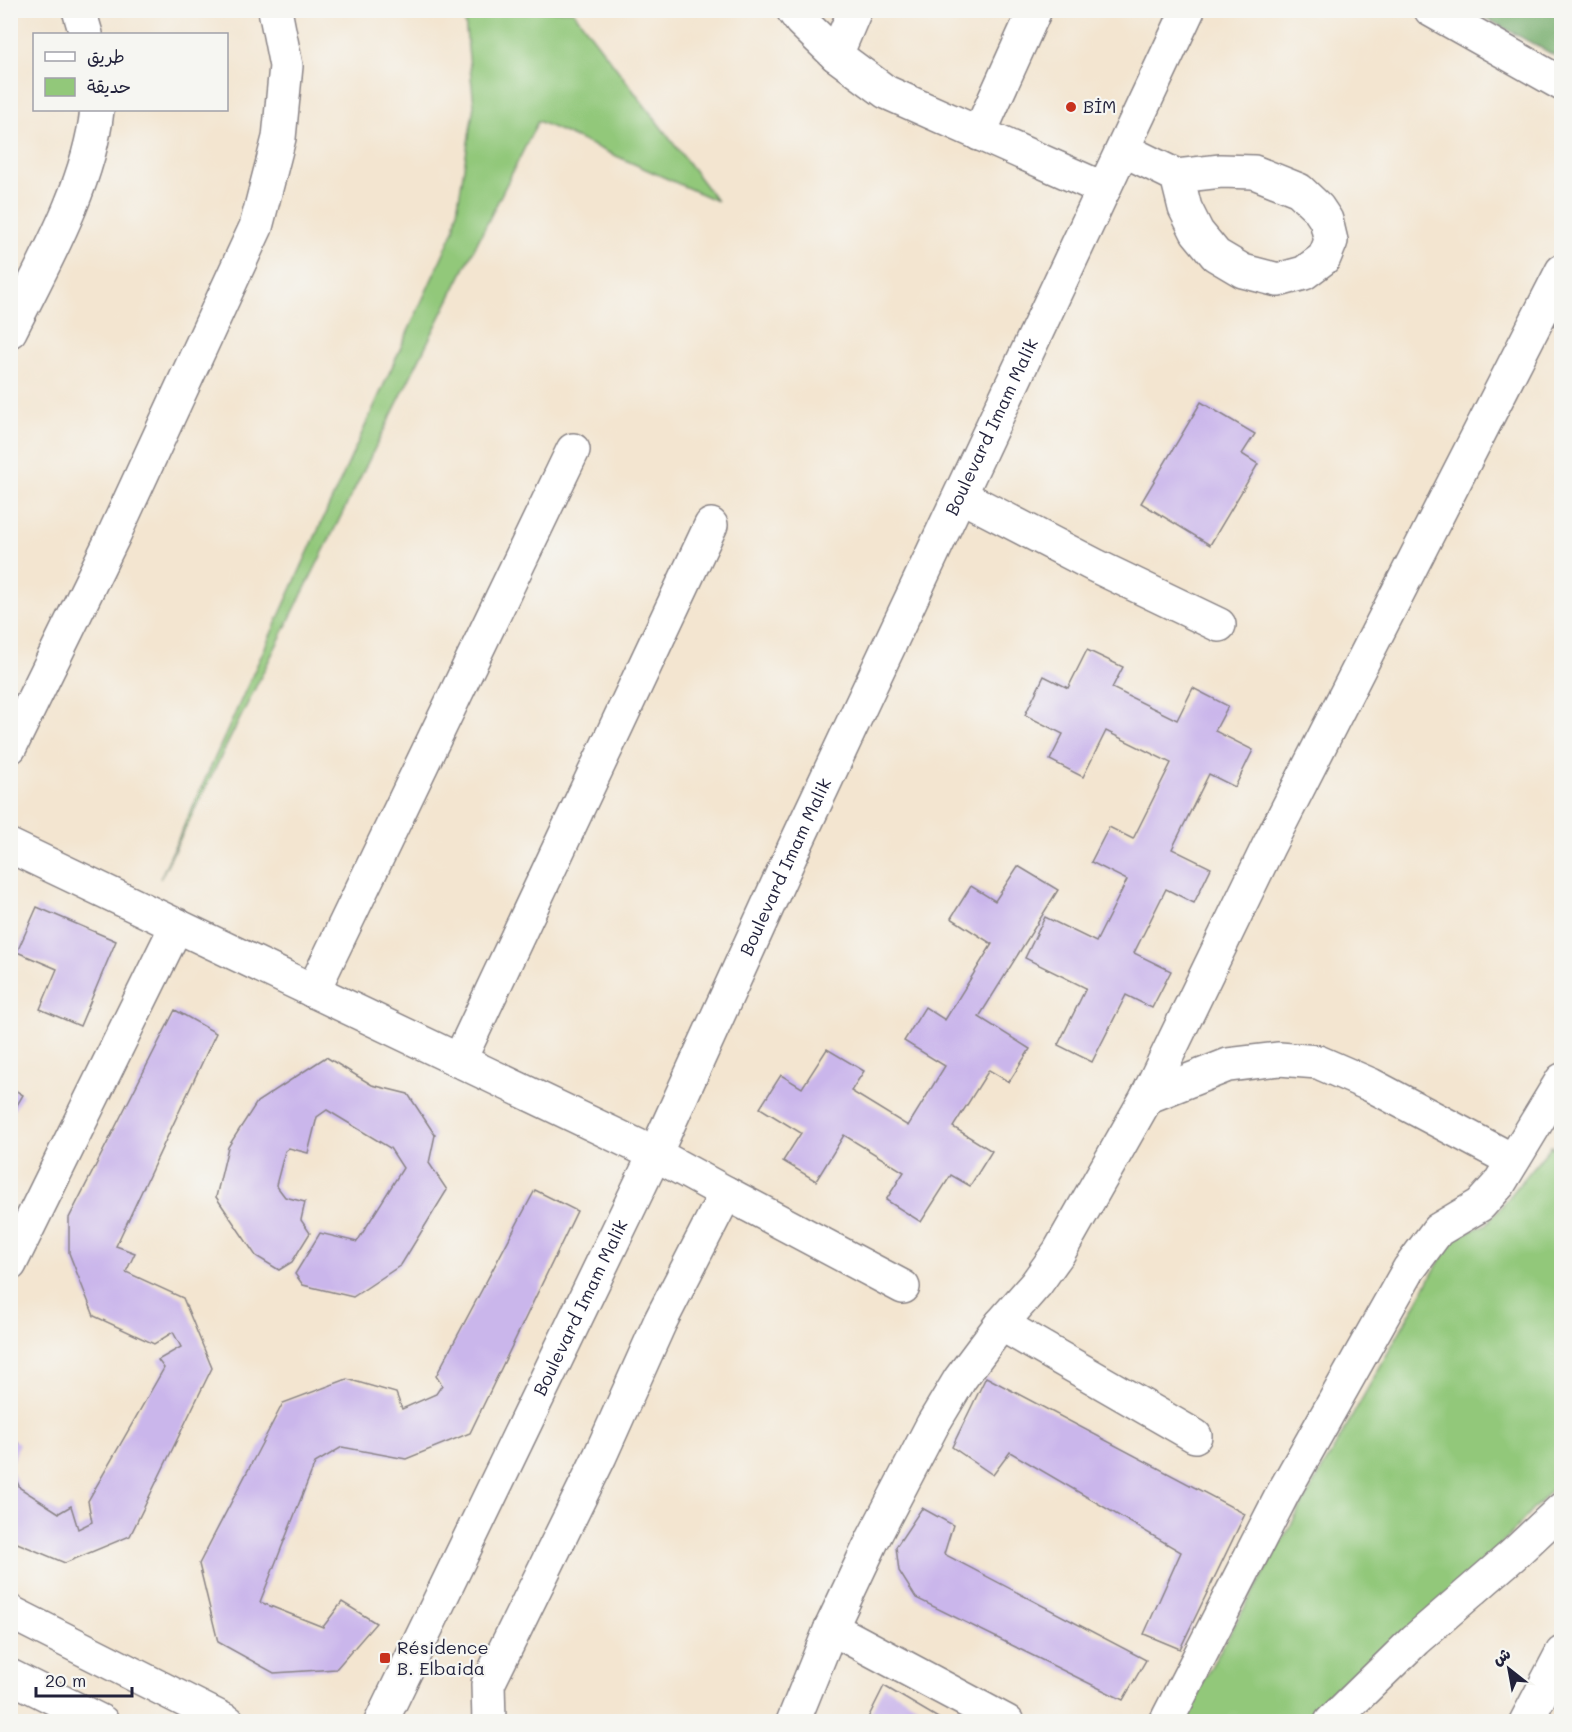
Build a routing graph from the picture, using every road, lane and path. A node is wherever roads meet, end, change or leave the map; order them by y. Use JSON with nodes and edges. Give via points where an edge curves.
{"nodes":[{"id":1,"x":79,"y":10,"type":"edge"},
{"id":2,"x":275,"y":10,"type":"edge"},
{"id":3,"x":793,"y":10,"type":"edge"},
{"id":4,"x":855,"y":10,"type":"edge"},
{"id":5,"x":1035,"y":10,"type":"edge"},
{"id":6,"x":1188,"y":10,"type":"edge"},
{"id":7,"x":1431,"y":10,"type":"edge"},
{"id":8,"x":86,"y":33,"type":"edge"},
{"id":9,"x":836,"y":56,"type":"junction"},
{"id":10,"x":1562,"y":84,"type":"edge"},
{"id":11,"x":97,"y":111,"type":"edge"},
{"id":12,"x":979,"y":134,"type":"junction"},
{"id":13,"x":1124,"y":150,"type":"junction"},
{"id":14,"x":1177,"y":176,"type":"junction"},
{"id":15,"x":1104,"y":189,"type":"junction"},
{"id":16,"x":1562,"y":271,"type":"edge"},
{"id":17,"x":10,"y":331,"type":"edge"},
{"id":18,"x":573,"y":450,"type":"dead end"},
{"id":19,"x":961,"y":496,"type":"junction"},
{"id":20,"x":711,"y":525,"type":"dead end"},
{"id":21,"x":1219,"y":625,"type":"dead end"},
{"id":22,"x":10,"y":747,"type":"edge"},
{"id":23,"x":10,"y":846,"type":"edge"},
{"id":24,"x":177,"y":925,"type":"junction"},
{"id":25,"x":313,"y":991,"type":"junction"},
{"id":26,"x":459,"y":1061,"type":"junction"},
{"id":27,"x":1562,"y":1080,"type":"edge"},
{"id":28,"x":1147,"y":1097,"type":"junction"},
{"id":29,"x":655,"y":1154,"type":"junction"},
{"id":30,"x":1512,"y":1160,"type":"junction"},
{"id":31,"x":726,"y":1193,"type":"junction"},
{"id":32,"x":10,"y":1264,"type":"edge"},
{"id":33,"x":903,"y":1287,"type":"dead end"},
{"id":34,"x":1001,"y":1324,"type":"junction"},
{"id":35,"x":1194,"y":1436,"type":"dead end"},
{"id":36,"x":1562,"y":1509,"type":"edge"},
{"id":37,"x":10,"y":1612,"type":"edge"},
{"id":38,"x":831,"y":1628,"type":"junction"},
{"id":39,"x":1562,"y":1653,"type":"edge"},
{"id":40,"x":10,"y":1676,"type":"edge"},
{"id":41,"x":102,"y":1722,"type":"edge"},
{"id":42,"x":228,"y":1722,"type":"edge"},
{"id":43,"x":381,"y":1722,"type":"edge"},
{"id":44,"x":489,"y":1722,"type":"edge"},
{"id":45,"x":792,"y":1722,"type":"edge"},
{"id":46,"x":1007,"y":1722,"type":"edge"},
{"id":47,"x":1166,"y":1722,"type":"edge"},
{"id":48,"x":1330,"y":1722,"type":"edge"},
{"id":49,"x":1526,"y":1722,"type":"edge"}],
"edges":[{"from":1,"to":8,"type":"main road"},
{"from":2,"to":22,"type":"main road","via":[[286,66],[279,138],[256,227],[113,537]]},
{"from":3,"to":9,"type":"main road"},
{"from":4,"to":9,"type":"main road"},
{"from":5,"to":12,"type":"main road"},
{"from":6,"to":13,"type":"main road","name":"Boulevard Imam Malik"},
{"from":7,"to":10,"type":"main road"},
{"from":9,"to":12,"type":"main road","via":[[886,92]]},
{"from":11,"to":17,"type":"main road","via":[[87,163]]},
{"from":12,"to":15,"type":"main road"},
{"from":13,"to":14,"type":"main road"},
{"from":13,"to":15,"type":"main road","name":"Boulevard Imam Malik"},
{"from":14,"to":14,"type":"main road","via":[[1185,208],[1197,232],[1216,255],[1243,271],[1278,280],[1304,273],[1324,258],[1331,241],[1326,220],[1299,190],[1254,172]]},
{"from":15,"to":19,"type":"main road","name":"Boulevard Imam Malik"},
{"from":16,"to":28,"type":"main road","via":[[1269,847]]},
{"from":18,"to":25,"type":"main road"},
{"from":19,"to":21,"type":"main road"},
{"from":19,"to":29,"type":"main road","name":"Boulevard Imam Malik"},
{"from":20,"to":26,"type":"main road"},
{"from":23,"to":24,"type":"main road"},
{"from":24,"to":25,"type":"main road"},
{"from":24,"to":32,"type":"main road"},
{"from":25,"to":26,"type":"main road"},
{"from":26,"to":29,"type":"main road"},
{"from":27,"to":30,"type":"main road"},
{"from":28,"to":30,"type":"main road","via":[[1228,1065],[1279,1059],[1317,1062],[1371,1085]]},
{"from":28,"to":34,"type":"main road","via":[[1059,1252]]},
{"from":29,"to":31,"type":"main road"},
{"from":29,"to":43,"type":"main road","name":"Boulevard Imam Malik"},
{"from":30,"to":47,"type":"main road","via":[[1490,1195],[1438,1230],[1408,1269],[1283,1493]]},
{"from":31,"to":33,"type":"main road"},
{"from":31,"to":44,"type":"main road","via":[[660,1322],[600,1456],[488,1684]]},
{"from":34,"to":35,"type":"main road"},
{"from":34,"to":38,"type":"main road","via":[[960,1379],[923,1442]]},
{"from":36,"to":48,"type":"main road"},
{"from":37,"to":42,"type":"main road"},
{"from":38,"to":45,"type":"main road"},
{"from":38,"to":46,"type":"main road"},
{"from":39,"to":49,"type":"main road"},
{"from":40,"to":41,"type":"main road"}]}
